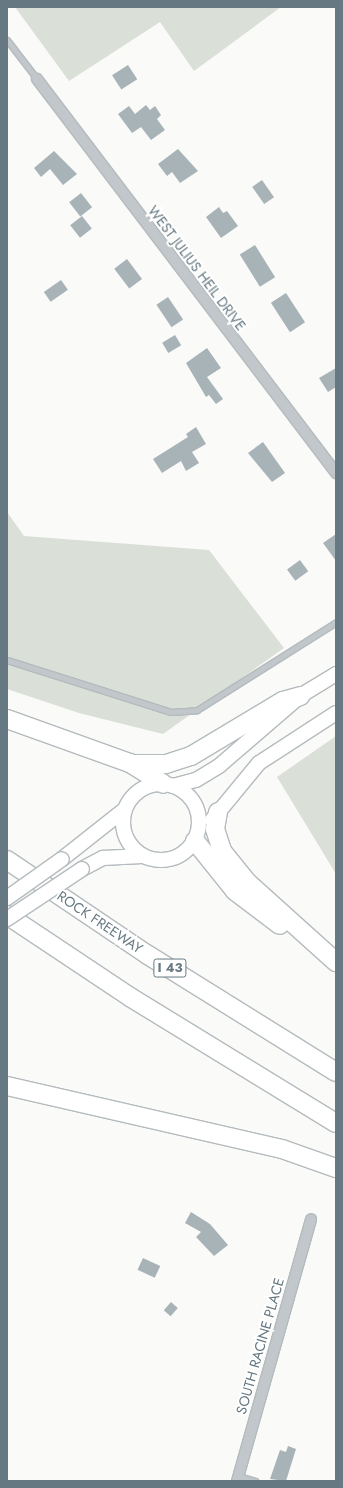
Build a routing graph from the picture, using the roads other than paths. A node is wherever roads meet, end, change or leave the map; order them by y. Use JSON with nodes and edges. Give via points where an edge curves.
{"nodes":[{"id":1,"x":7,"y":40,"type":"edge"},
{"id":2,"x":37,"y":79,"type":"joint"},
{"id":3,"x":336,"y":473,"type":"edge"},
{"id":4,"x":336,"y":622,"type":"edge"},
{"id":5,"x":7,"y":660,"type":"edge"},
{"id":6,"x":336,"y":674,"type":"edge"},
{"id":7,"x":300,"y":696,"type":"junction"},
{"id":8,"x":336,"y":713,"type":"edge"},
{"id":9,"x":7,"y":719,"type":"edge"},
{"id":10,"x":132,"y":764,"type":"junction"},
{"id":11,"x":168,"y":785,"type":"junction"},
{"id":12,"x":124,"y":810,"type":"junction"},
{"id":13,"x":218,"y":812,"type":"junction"},
{"id":14,"x":196,"y":837,"type":"junction"},
{"id":15,"x":142,"y":856,"type":"junction"},
{"id":16,"x":7,"y":860,"type":"edge"},
{"id":17,"x":7,"y":898,"type":"edge"},
{"id":18,"x":7,"y":915,"type":"edge"},
{"id":19,"x":7,"y":919,"type":"edge"},
{"id":20,"x":336,"y":962,"type":"edge"},
{"id":21,"x":336,"y":966,"type":"edge"},
{"id":22,"x":336,"y":1072,"type":"edge"},
{"id":23,"x":7,"y":1086,"type":"edge"},
{"id":24,"x":7,"y":1090,"type":"edge"},
{"id":25,"x":31,"y":1093,"type":"junction"},
{"id":26,"x":336,"y":1123,"type":"edge"},
{"id":27,"x":336,"y":1168,"type":"edge"},
{"id":28,"x":311,"y":1219,"type":"dead end"},
{"id":29,"x":238,"y":1478,"type":"edge"},
{"id":30,"x":255,"y":1481,"type":"edge"}],
"edges":[{"from":1,"to":2,"type":"lane"},
{"from":2,"to":3,"type":"street","name":"WEST JULIUS HEIL DRIVE"},
{"from":4,"to":5,"type":"lane","via":[[197,710],[171,712]]},
{"from":6,"to":7,"type":"main road"},
{"from":7,"to":10,"type":"highway","via":[[283,701],[191,756],[166,764]]},
{"from":7,"to":11,"type":"main road","via":[[219,766],[196,780]]},
{"from":8,"to":13,"type":"main road","via":[[258,763]]},
{"from":9,"to":10,"type":"highway"},
{"from":10,"to":11,"type":"highway"},
{"from":11,"to":12,"type":"main road","via":[[139,790]]},
{"from":11,"to":14,"type":"main road","via":[[195,805]]},
{"from":12,"to":15,"type":"main road","via":[[125,836]]},
{"from":12,"to":17,"type":"main road","bridge":true},
{"from":13,"to":14,"type":"main road"},
{"from":13,"to":20,"type":"highway","via":[[215,829],[222,851],[247,882]]},
{"from":14,"to":15,"type":"main road","via":[[188,850],[172,859],[154,860]]},
{"from":14,"to":21,"type":"highway","via":[[235,891]]},
{"from":15,"to":19,"type":"main road","bridge":true,"via":[[103,858]]},
{"from":16,"to":22,"type":"highway","name":"ROCK FREEWAY","number":"I 43","via":[[148,955]]},
{"from":18,"to":26,"type":"highway","via":[[137,1001]]},
{"from":23,"to":25,"type":"highway"},
{"from":24,"to":25,"type":"highway"},
{"from":25,"to":27,"type":"highway","via":[[282,1149]]},
{"from":28,"to":29,"type":"street","name":"SOUTH RACINE PLACE"},
{"from":29,"to":30,"type":"lane"}]}
